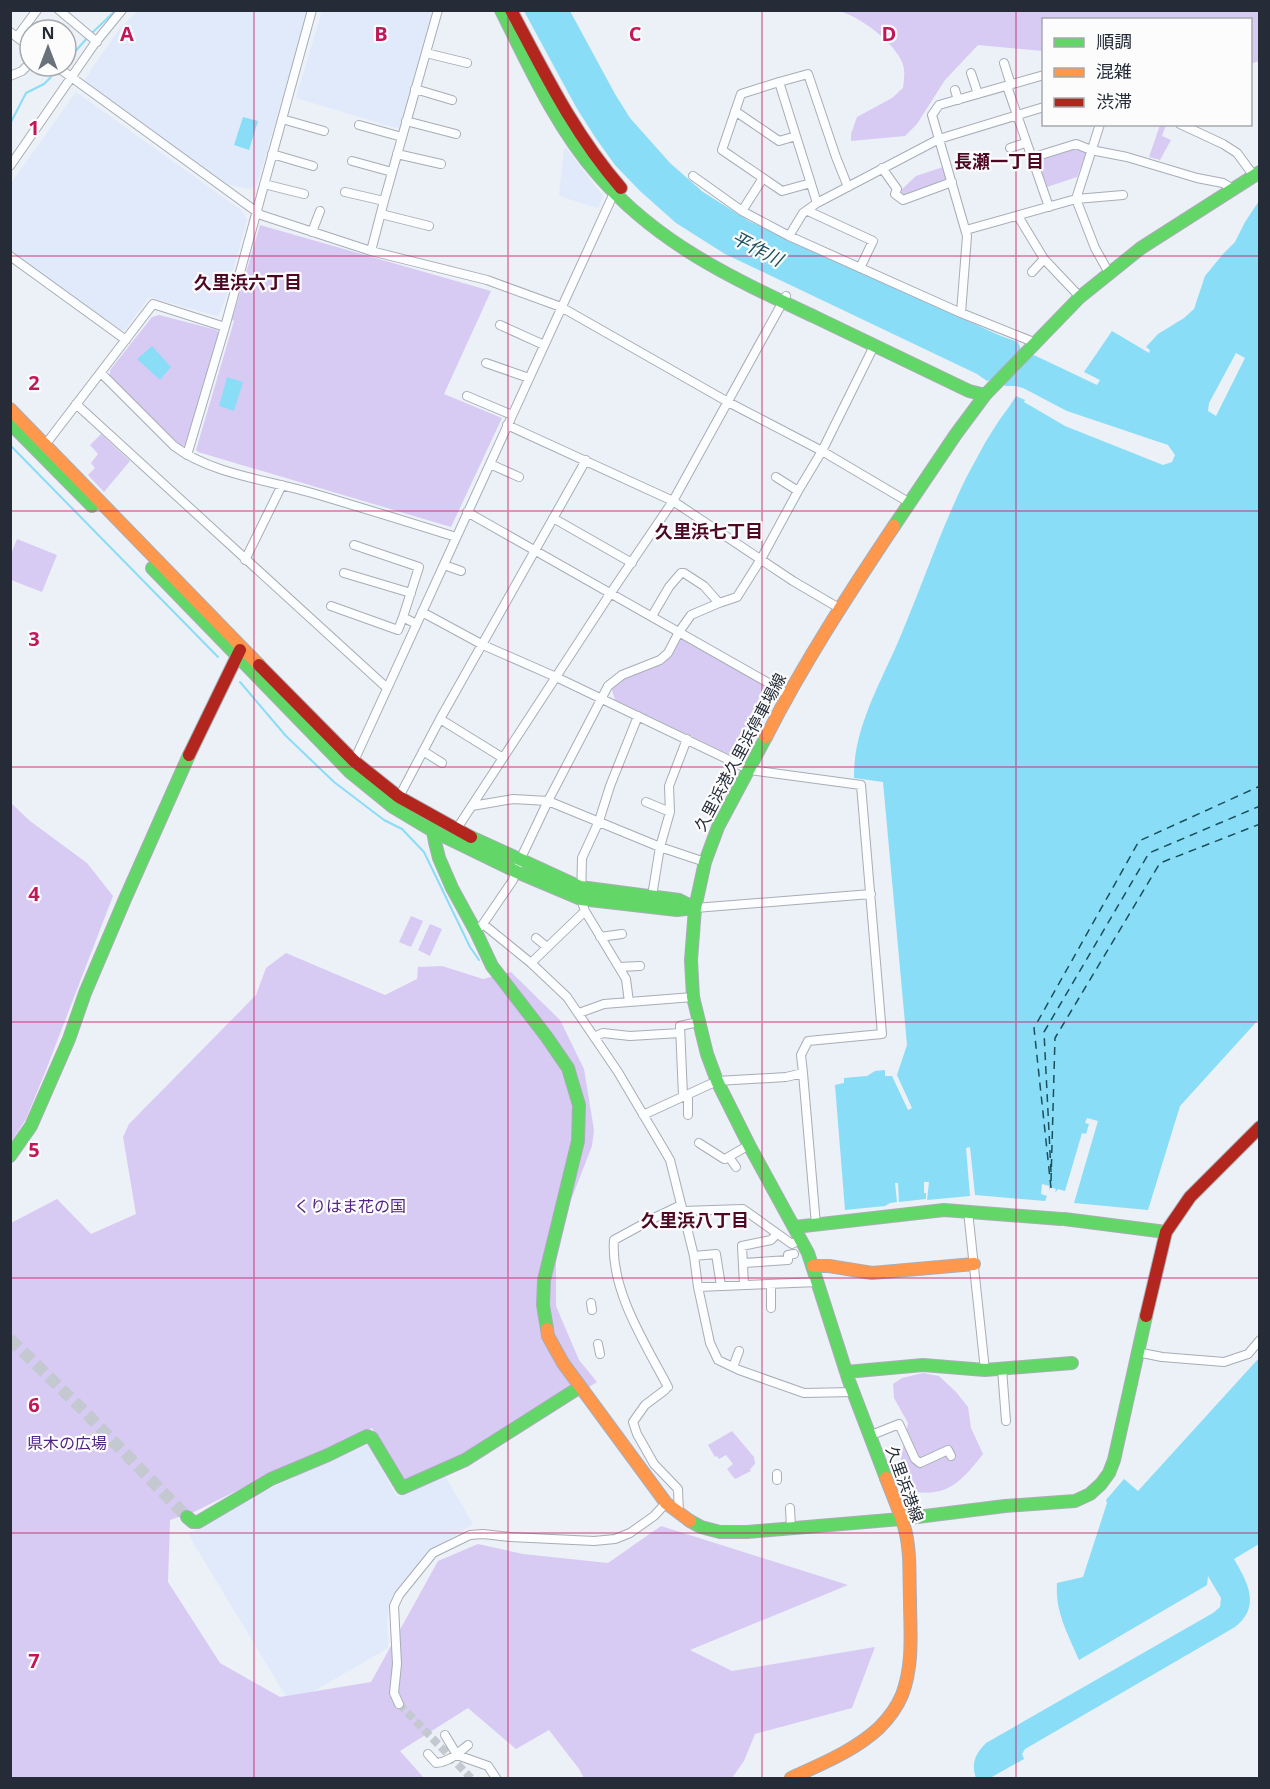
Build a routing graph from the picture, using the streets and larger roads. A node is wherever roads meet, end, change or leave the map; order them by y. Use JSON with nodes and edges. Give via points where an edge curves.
{"nodes":[{"id":1,"x":38,"y":10,"type":"edge"},
{"id":2,"x":59,"y":10,"type":"edge"},
{"id":3,"x":122,"y":10,"type":"edge"},
{"id":4,"x":312,"y":10,"type":"edge"},
{"id":5,"x":438,"y":10,"type":"edge"},
{"id":6,"x":501,"y":10,"type":"edge"},
{"id":7,"x":511,"y":10,"type":"edge"},
{"id":8,"x":13,"y":35,"type":"edge"},
{"id":9,"x":97,"y":42,"type":"junction"},
{"id":10,"x":426,"y":53,"type":"junction"},
{"id":11,"x":467,"y":63,"type":"dead end"},
{"id":12,"x":1004,"y":63,"type":"dead end"},
{"id":13,"x":78,"y":69,"type":"edge"},
{"id":14,"x":971,"y":73,"type":"dead end"},
{"id":15,"x":1042,"y":76,"type":"edge"},
{"id":16,"x":72,"y":78,"type":"joint"},
{"id":17,"x":780,"y":82,"type":"junction"},
{"id":18,"x":1009,"y":85,"type":"junction"},
{"id":19,"x":415,"y":89,"type":"junction"},
{"id":20,"x":955,"y":90,"type":"dead end"},
{"id":21,"x":978,"y":94,"type":"junction"},
{"id":22,"x":452,"y":100,"type":"dead end"},
{"id":23,"x":958,"y":100,"type":"junction"},
{"id":24,"x":1042,"y":108,"type":"edge"},
{"id":25,"x":735,"y":111,"type":"junction"},
{"id":26,"x":1016,"y":115,"type":"junction"},
{"id":27,"x":282,"y":119,"type":"junction"},
{"id":28,"x":406,"y":121,"type":"junction"},
{"id":29,"x":359,"y":124,"type":"dead end"},
{"id":30,"x":1099,"y":126,"type":"edge"},
{"id":31,"x":1184,"y":126,"type":"edge"},
{"id":32,"x":324,"y":131,"type":"dead end"},
{"id":33,"x":456,"y":134,"type":"dead end"},
{"id":34,"x":796,"y":136,"type":"junction"},
{"id":35,"x":402,"y":137,"type":"junction"},
{"id":36,"x":939,"y":139,"type":"junction"},
{"id":37,"x":1025,"y":143,"type":"junction"},
{"id":38,"x":1011,"y":148,"type":"dead end"},
{"id":39,"x":1091,"y":150,"type":"junction"},
{"id":40,"x":272,"y":154,"type":"junction"},
{"id":41,"x":397,"y":154,"type":"junction"},
{"id":42,"x":1030,"y":158,"type":"junction"},
{"id":43,"x":352,"y":161,"type":"dead end"},
{"id":44,"x":441,"y":164,"type":"dead end"},
{"id":45,"x":10,"y":166,"type":"edge"},
{"id":46,"x":313,"y":166,"type":"dead end"},
{"id":47,"x":882,"y":168,"type":"junction"},
{"id":48,"x":392,"y":172,"type":"junction"},
{"id":49,"x":1257,"y":174,"type":"edge"},
{"id":50,"x":693,"y":177,"type":"dead end"},
{"id":51,"x":763,"y":178,"type":"junction"},
{"id":52,"x":952,"y":182,"type":"junction"},
{"id":53,"x":811,"y":183,"type":"junction"},
{"id":54,"x":264,"y":184,"type":"junction"},
{"id":55,"x":848,"y":187,"type":"junction"},
{"id":56,"x":1233,"y":189,"type":"junction"},
{"id":57,"x":345,"y":192,"type":"dead end"},
{"id":58,"x":614,"y":192,"type":"junction"},
{"id":59,"x":304,"y":194,"type":"dead end"},
{"id":60,"x":1123,"y":195,"type":"dead end"},
{"id":61,"x":1076,"y":199,"type":"junction"},
{"id":62,"x":384,"y":201,"type":"junction"},
{"id":63,"x":817,"y":203,"type":"junction"},
{"id":64,"x":1049,"y":207,"type":"junction"},
{"id":65,"x":257,"y":210,"type":"junction"},
{"id":66,"x":320,"y":211,"type":"dead end"},
{"id":67,"x":742,"y":211,"type":"junction"},
{"id":68,"x":808,"y":211,"type":"junction"},
{"id":69,"x":381,"y":214,"type":"junction"},
{"id":70,"x":1018,"y":216,"type":"junction"},
{"id":71,"x":429,"y":226,"type":"dead end"},
{"id":72,"x":966,"y":230,"type":"junction"},
{"id":73,"x":312,"y":232,"type":"junction"},
{"id":74,"x":789,"y":236,"type":"junction"},
{"id":75,"x":371,"y":251,"type":"junction"},
{"id":76,"x":10,"y":256,"type":"edge"},
{"id":77,"x":1044,"y":259,"type":"junction"},
{"id":78,"x":860,"y":268,"type":"junction"},
{"id":79,"x":1032,"y":272,"type":"dead end"},
{"id":80,"x":1109,"y":273,"type":"junction"},
{"id":81,"x":1080,"y":297,"type":"junction"},
{"id":82,"x":785,"y":300,"type":"junction"},
{"id":83,"x":561,"y":308,"type":"junction"},
{"id":84,"x":961,"y":313,"type":"junction"},
{"id":85,"x":500,"y":325,"type":"dead end"},
{"id":86,"x":225,"y":327,"type":"junction"},
{"id":87,"x":126,"y":340,"type":"junction"},
{"id":88,"x":544,"y":345,"type":"junction"},
{"id":89,"x":874,"y":346,"type":"junction"},
{"id":90,"x":1032,"y":346,"type":"junction"},
{"id":91,"x":486,"y":363,"type":"dead end"},
{"id":92,"x":100,"y":373,"type":"junction"},
{"id":93,"x":529,"y":378,"type":"junction"},
{"id":94,"x":989,"y":391,"type":"junction"},
{"id":95,"x":467,"y":396,"type":"dead end"},
{"id":96,"x":728,"y":402,"type":"junction"},
{"id":97,"x":76,"y":404,"type":"junction"},
{"id":98,"x":10,"y":409,"type":"edge"},
{"id":99,"x":512,"y":415,"type":"junction"},
{"id":100,"x":10,"y":423,"type":"edge"},
{"id":101,"x":507,"y":425,"type":"junction"},
{"id":102,"x":42,"y":449,"type":"junction"},
{"id":103,"x":822,"y":451,"type":"junction"},
{"id":104,"x":187,"y":455,"type":"junction"},
{"id":105,"x":586,"y":460,"type":"junction"},
{"id":106,"x":490,"y":464,"type":"junction"},
{"id":107,"x":519,"y":477,"type":"dead end"},
{"id":108,"x":776,"y":477,"type":"dead end"},
{"id":109,"x":282,"y":486,"type":"junction"},
{"id":110,"x":798,"y":491,"type":"junction"},
{"id":111,"x":673,"y":501,"type":"junction"},
{"id":112,"x":910,"y":503,"type":"junction"},
{"id":113,"x":467,"y":512,"type":"junction"},
{"id":114,"x":553,"y":518,"type":"junction"},
{"id":115,"x":456,"y":537,"type":"junction"},
{"id":116,"x":354,"y":545,"type":"dead end"},
{"id":117,"x":535,"y":550,"type":"junction"},
{"id":118,"x":761,"y":559,"type":"junction"},
{"id":119,"x":245,"y":560,"type":"junction"},
{"id":120,"x":632,"y":563,"type":"junction"},
{"id":121,"x":444,"y":564,"type":"junction"},
{"id":122,"x":461,"y":571,"type":"dead end"},
{"id":123,"x":344,"y":573,"type":"dead end"},
{"id":124,"x":411,"y":593,"type":"junction"},
{"id":125,"x":610,"y":594,"type":"junction"},
{"id":126,"x":719,"y":603,"type":"junction"},
{"id":127,"x":331,"y":606,"type":"dead end"},
{"id":128,"x":839,"y":608,"type":"junction"},
{"id":129,"x":422,"y":612,"type":"junction"},
{"id":130,"x":652,"y":616,"type":"junction"},
{"id":131,"x":403,"y":617,"type":"junction"},
{"id":132,"x":416,"y":624,"type":"junction"},
{"id":133,"x":678,"y":632,"type":"junction"},
{"id":134,"x":483,"y":645,"type":"junction"},
{"id":135,"x":239,"y":651,"type":"junction"},
{"id":136,"x":556,"y":677,"type":"junction"},
{"id":137,"x":387,"y":688,"type":"junction"},
{"id":138,"x":788,"y":694,"type":"junction"},
{"id":139,"x":600,"y":699,"type":"junction"},
{"id":140,"x":638,"y":716,"type":"junction"},
{"id":141,"x":440,"y":719,"type":"junction"},
{"id":142,"x":687,"y":739,"type":"junction"},
{"id":143,"x":423,"y":751,"type":"junction"},
{"id":144,"x":503,"y":758,"type":"junction"},
{"id":145,"x":354,"y":761,"type":"junction"},
{"id":146,"x":442,"y":763,"type":"dead end"},
{"id":147,"x":750,"y":770,"type":"junction"},
{"id":148,"x":399,"y":797,"type":"junction"},
{"id":149,"x":549,"y":801,"type":"junction"},
{"id":150,"x":646,"y":802,"type":"dead end"},
{"id":151,"x":472,"y":806,"type":"junction"},
{"id":152,"x":670,"y":812,"type":"junction"},
{"id":153,"x":599,"y":821,"type":"junction"},
{"id":154,"x":434,"y":825,"type":"junction"},
{"id":155,"x":456,"y":830,"type":"junction"},
{"id":156,"x":660,"y":847,"type":"junction"},
{"id":157,"x":705,"y":862,"type":"junction"},
{"id":158,"x":518,"y":866,"type":"junction"},
{"id":159,"x":871,"y":894,"type":"junction"},
{"id":160,"x":652,"y":896,"type":"junction"},
{"id":161,"x":582,"y":899,"type":"junction"},
{"id":162,"x":696,"y":908,"type":"junction"},
{"id":163,"x":479,"y":928,"type":"junction"},
{"id":164,"x":622,"y":934,"type":"dead end"},
{"id":165,"x":600,"y":937,"type":"junction"},
{"id":166,"x":536,"y":938,"type":"dead end"},
{"id":167,"x":547,"y":947,"type":"junction"},
{"id":168,"x":531,"y":963,"type":"junction"},
{"id":169,"x":640,"y":966,"type":"dead end"},
{"id":170,"x":619,"y":967,"type":"junction"},
{"id":171,"x":693,"y":997,"type":"junction"},
{"id":172,"x":629,"y":1002,"type":"junction"},
{"id":173,"x":579,"y":1013,"type":"junction"},
{"id":174,"x":698,"y":1022,"type":"junction"},
{"id":175,"x":680,"y":1033,"type":"junction"},
{"id":176,"x":594,"y":1037,"type":"junction"},
{"id":177,"x":803,"y":1073,"type":"junction"},
{"id":178,"x":717,"y":1081,"type":"junction"},
{"id":179,"x":685,"y":1095,"type":"junction"},
{"id":180,"x":688,"y":1115,"type":"dead end"},
{"id":181,"x":643,"y":1116,"type":"junction"},
{"id":182,"x":1260,"y":1127,"type":"edge"},
{"id":183,"x":699,"y":1143,"type":"dead end"},
{"id":184,"x":749,"y":1145,"type":"junction"},
{"id":185,"x":10,"y":1156,"type":"edge"},
{"id":186,"x":724,"y":1159,"type":"junction"},
{"id":187,"x":736,"y":1167,"type":"dead end"},
{"id":188,"x":682,"y":1208,"type":"junction"},
{"id":189,"x":968,"y":1211,"type":"junction"},
{"id":190,"x":816,"y":1225,"type":"junction"},
{"id":191,"x":1166,"y":1232,"type":"junction"},
{"id":192,"x":798,"y":1233,"type":"junction"},
{"id":193,"x":777,"y":1234,"type":"junction"},
{"id":194,"x":794,"y":1254,"type":"dead end"},
{"id":195,"x":694,"y":1256,"type":"junction"},
{"id":196,"x":744,"y":1263,"type":"junction"},
{"id":197,"x":974,"y":1264,"type":"junction"},
{"id":198,"x":813,"y":1266,"type":"junction"},
{"id":199,"x":818,"y":1282,"type":"junction"},
{"id":200,"x":771,"y":1284,"type":"junction"},
{"id":201,"x":744,"y":1285,"type":"junction"},
{"id":202,"x":721,"y":1286,"type":"junction"},
{"id":203,"x":698,"y":1287,"type":"junction"},
{"id":204,"x":771,"y":1308,"type":"dead end"},
{"id":205,"x":1260,"y":1340,"type":"edge"},
{"id":206,"x":598,"y":1344,"type":"dead end"},
{"id":207,"x":739,"y":1351,"type":"dead end"},
{"id":208,"x":1137,"y":1352,"type":"junction"},
{"id":209,"x":600,"y":1354,"type":"dead end"},
{"id":210,"x":1072,"y":1364,"type":"dead end"},
{"id":211,"x":734,"y":1367,"type":"junction"},
{"id":212,"x":1002,"y":1369,"type":"junction"},
{"id":213,"x":985,"y":1370,"type":"junction"},
{"id":214,"x":846,"y":1372,"type":"junction"},
{"id":215,"x":580,"y":1387,"type":"junction"},
{"id":216,"x":853,"y":1392,"type":"junction"},
{"id":217,"x":1006,"y":1421,"type":"dead end"},
{"id":218,"x":869,"y":1437,"type":"junction"},
{"id":219,"x":951,"y":1456,"type":"dead end"},
{"id":220,"x":666,"y":1503,"type":"junction"},
{"id":221,"x":790,"y":1508,"type":"dead end"},
{"id":222,"x":679,"y":1514,"type":"junction"},
{"id":223,"x":186,"y":1517,"type":"dead end"},
{"id":224,"x":901,"y":1519,"type":"junction"},
{"id":225,"x":791,"y":1528,"type":"junction"},
{"id":226,"x":399,"y":1704,"type":"tunnel mouth"},
{"id":227,"x":445,"y":1736,"type":"dead end"},
{"id":228,"x":468,"y":1746,"type":"dead end"},
{"id":229,"x":428,"y":1754,"type":"dead end"},
{"id":230,"x":457,"y":1755,"type":"junction"},
{"id":231,"x":496,"y":1779,"type":"edge"},
{"id":232,"x":791,"y":1779,"type":"edge"}],
"edges":[{"from":1,"to":8,"type":"street"},
{"from":2,"to":9,"type":"street"},
{"from":3,"to":9,"type":"street"},
{"from":4,"to":27,"type":"street"},
{"from":5,"to":10,"type":"street"},
{"from":6,"to":58,"type":"street","via":[[551,105]]},
{"from":7,"to":82,"type":"street","via":[[577,132],[619,187],[699,252]]},
{"from":9,"to":13,"type":"street"},
{"from":10,"to":11,"type":"street"},
{"from":10,"to":19,"type":"street"},
{"from":12,"to":18,"type":"street"},
{"from":14,"to":21,"type":"street"},
{"from":15,"to":18,"type":"street"},
{"from":16,"to":45,"type":"street"},
{"from":16,"to":65,"type":"street"},
{"from":17,"to":25,"type":"street","via":[[741,94]]},
{"from":17,"to":34,"type":"street"},
{"from":17,"to":55,"type":"street","via":[[808,74]]},
{"from":18,"to":21,"type":"street"},
{"from":18,"to":26,"type":"street"},
{"from":19,"to":22,"type":"street"},
{"from":19,"to":28,"type":"street"},
{"from":20,"to":23,"type":"street"},
{"from":21,"to":23,"type":"street"},
{"from":23,"to":36,"type":"street","via":[[939,105],[932,116]]},
{"from":24,"to":26,"type":"street"},
{"from":25,"to":34,"type":"street","via":[[779,141]]},
{"from":25,"to":51,"type":"street","via":[[722,150]]},
{"from":26,"to":36,"type":"street"},
{"from":26,"to":37,"type":"street"},
{"from":27,"to":32,"type":"street"},
{"from":27,"to":40,"type":"street"},
{"from":28,"to":33,"type":"street"},
{"from":28,"to":35,"type":"street"},
{"from":29,"to":35,"type":"street"},
{"from":30,"to":39,"type":"street"},
{"from":31,"to":49,"type":"street","via":[[1237,153]]},
{"from":34,"to":53,"type":"street"},
{"from":35,"to":41,"type":"street"},
{"from":36,"to":47,"type":"street"},
{"from":36,"to":52,"type":"street"},
{"from":37,"to":38,"type":"street"},
{"from":37,"to":42,"type":"street"},
{"from":39,"to":42,"type":"street","via":[[1076,144]]},
{"from":39,"to":56,"type":"street","via":[[1223,183]]},
{"from":39,"to":61,"type":"street"},
{"from":40,"to":46,"type":"street"},
{"from":40,"to":54,"type":"street"},
{"from":41,"to":44,"type":"street"},
{"from":41,"to":48,"type":"street"},
{"from":42,"to":64,"type":"street"},
{"from":43,"to":48,"type":"street"},
{"from":47,"to":52,"type":"street","via":[[903,200]]},
{"from":47,"to":55,"type":"street"},
{"from":48,"to":62,"type":"street"},
{"from":49,"to":56,"type":"street","name":"久里浜港久里浜停車場線"},
{"from":50,"to":67,"type":"street"},
{"from":51,"to":53,"type":"street","via":[[782,191]]},
{"from":51,"to":67,"type":"street"},
{"from":52,"to":72,"type":"street"},
{"from":53,"to":63,"type":"street"},
{"from":54,"to":59,"type":"street"},
{"from":54,"to":65,"type":"street"},
{"from":55,"to":63,"type":"street"},
{"from":56,"to":80,"type":"street","name":"久里浜港久里浜停車場線"},
{"from":57,"to":62,"type":"street"},
{"from":58,"to":82,"type":"street","via":[[651,226],[691,254],[728,276]]},
{"from":58,"to":83,"type":"street"},
{"from":60,"to":61,"type":"street"},
{"from":61,"to":64,"type":"street"},
{"from":61,"to":80,"type":"street"},
{"from":62,"to":69,"type":"street"},
{"from":63,"to":68,"type":"street"},
{"from":64,"to":70,"type":"street"},
{"from":65,"to":73,"type":"street"},
{"from":65,"to":86,"type":"street"},
{"from":66,"to":73,"type":"street"},
{"from":67,"to":74,"type":"street"},
{"from":68,"to":74,"type":"street"},
{"from":68,"to":78,"type":"street","via":[[873,241]]},
{"from":69,"to":71,"type":"street"},
{"from":69,"to":75,"type":"street"},
{"from":70,"to":72,"type":"street"},
{"from":70,"to":77,"type":"street"},
{"from":72,"to":84,"type":"street"},
{"from":73,"to":75,"type":"street"},
{"from":74,"to":78,"type":"street"},
{"from":75,"to":83,"type":"street","via":[[487,280]]},
{"from":76,"to":87,"type":"street"},
{"from":77,"to":79,"type":"street"},
{"from":77,"to":81,"type":"street"},
{"from":78,"to":84,"type":"street"},
{"from":80,"to":81,"type":"street","name":"久里浜港久里浜停車場線"},
{"from":81,"to":90,"type":"street","name":"久里浜港久里浜停車場線"},
{"from":82,"to":89,"type":"street"},
{"from":82,"to":94,"type":"street"},
{"from":82,"to":96,"type":"street"},
{"from":83,"to":88,"type":"street"},
{"from":83,"to":96,"type":"street"},
{"from":84,"to":90,"type":"street"},
{"from":85,"to":88,"type":"street"},
{"from":86,"to":87,"type":"street","via":[[153,304]]},
{"from":86,"to":104,"type":"street"},
{"from":87,"to":92,"type":"street"},
{"from":88,"to":93,"type":"street"},
{"from":89,"to":94,"type":"street","via":[[969,391]]},
{"from":89,"to":103,"type":"street"},
{"from":90,"to":94,"type":"street","name":"久里浜港久里浜停車場線"},
{"from":91,"to":93,"type":"street"},
{"from":92,"to":97,"type":"street"},
{"from":92,"to":104,"type":"street"},
{"from":93,"to":99,"type":"street"},
{"from":94,"to":112,"type":"street","name":"久里浜港久里浜停車場線"},
{"from":95,"to":99,"type":"street"},
{"from":96,"to":103,"type":"street"},
{"from":96,"to":111,"type":"street"},
{"from":97,"to":102,"type":"street"},
{"from":97,"to":119,"type":"street"},
{"from":98,"to":102,"type":"street"},
{"from":99,"to":101,"type":"street"},
{"from":100,"to":102,"type":"street"},
{"from":101,"to":105,"type":"street"},
{"from":101,"to":106,"type":"street"},
{"from":102,"to":135,"type":"street"},
{"from":103,"to":110,"type":"street"},
{"from":103,"to":112,"type":"street"},
{"from":104,"to":109,"type":"street"},
{"from":105,"to":111,"type":"street"},
{"from":105,"to":114,"type":"street"},
{"from":106,"to":107,"type":"street"},
{"from":106,"to":113,"type":"street"},
{"from":108,"to":110,"type":"street"},
{"from":109,"to":115,"type":"street"},
{"from":109,"to":119,"type":"street"},
{"from":110,"to":118,"type":"street"},
{"from":111,"to":118,"type":"street"},
{"from":111,"to":120,"type":"street"},
{"from":112,"to":128,"type":"street","name":"久里浜港久里浜停車場線"},
{"from":113,"to":115,"type":"street"},
{"from":113,"to":117,"type":"street"},
{"from":114,"to":117,"type":"street"},
{"from":114,"to":120,"type":"street"},
{"from":115,"to":121,"type":"street"},
{"from":116,"to":124,"type":"street","via":[[419,567]]},
{"from":117,"to":125,"type":"street"},
{"from":117,"to":134,"type":"street"},
{"from":118,"to":126,"type":"street","via":[[737,597]]},
{"from":118,"to":128,"type":"street"},
{"from":119,"to":137,"type":"street"},
{"from":120,"to":125,"type":"street"},
{"from":121,"to":122,"type":"street"},
{"from":121,"to":129,"type":"street"},
{"from":123,"to":124,"type":"street"},
{"from":124,"to":131,"type":"street"},
{"from":125,"to":130,"type":"street"},
{"from":125,"to":136,"type":"street"},
{"from":126,"to":130,"type":"street","via":[[704,586],[681,573]]},
{"from":126,"to":133,"type":"street","via":[[691,615]]},
{"from":127,"to":131,"type":"street","via":[[398,630]]},
{"from":128,"to":138,"type":"street","name":"久里浜港久里浜停車場線"},
{"from":129,"to":132,"type":"street"},
{"from":129,"to":134,"type":"street"},
{"from":130,"to":133,"type":"street"},
{"from":131,"to":132,"type":"street"},
{"from":132,"to":137,"type":"street"},
{"from":133,"to":138,"type":"street"},
{"from":133,"to":139,"type":"street","via":[[660,660],[622,675]]},
{"from":134,"to":136,"type":"street"},
{"from":134,"to":141,"type":"street"},
{"from":135,"to":145,"type":"street"},
{"from":135,"to":154,"type":"street","via":[[350,772],[393,807]]},
{"from":135,"to":185,"type":"street","via":[[125,899],[31,1126]]},
{"from":136,"to":139,"type":"street"},
{"from":136,"to":144,"type":"street"},
{"from":137,"to":145,"type":"street"},
{"from":138,"to":147,"type":"street","name":"久里浜港久里浜停車場線"},
{"from":139,"to":140,"type":"street"},
{"from":139,"to":149,"type":"street"},
{"from":140,"to":142,"type":"street"},
{"from":140,"to":153,"type":"street"},
{"from":141,"to":143,"type":"street"},
{"from":141,"to":144,"type":"street"},
{"from":142,"to":147,"type":"street"},
{"from":142,"to":152,"type":"street","via":[[669,786]]},
{"from":143,"to":146,"type":"street"},
{"from":143,"to":148,"type":"street"},
{"from":144,"to":151,"type":"street"},
{"from":145,"to":148,"type":"street"},
{"from":147,"to":157,"type":"street","name":"久里浜港久里浜停車場線","via":[[718,827]]},
{"from":147,"to":159,"type":"street","via":[[861,785]]},
{"from":148,"to":154,"type":"street"},
{"from":149,"to":151,"type":"street","via":[[513,799]]},
{"from":149,"to":153,"type":"street"},
{"from":149,"to":158,"type":"street"},
{"from":150,"to":152,"type":"street"},
{"from":151,"to":155,"type":"street"},
{"from":152,"to":156,"type":"street"},
{"from":153,"to":156,"type":"street"},
{"from":153,"to":161,"type":"street","via":[[582,858]]},
{"from":154,"to":155,"type":"street"},
{"from":154,"to":158,"type":"street"},
{"from":154,"to":163,"type":"street","via":[[439,858],[452,888]]},
{"from":155,"to":158,"type":"street"},
{"from":156,"to":157,"type":"street"},
{"from":156,"to":160,"type":"street"},
{"from":157,"to":162,"type":"street","name":"久里浜港久里浜停車場線"},
{"from":158,"to":161,"type":"street"},
{"from":158,"to":163,"type":"street","via":[[500,901]]},
{"from":159,"to":162,"type":"street"},
{"from":159,"to":177,"type":"street","via":[[882,1034],[808,1041],[801,1055]]},
{"from":160,"to":161,"type":"street"},
{"from":160,"to":162,"type":"street","via":[[680,900]]},
{"from":161,"to":162,"type":"street","via":[[677,910]]},
{"from":161,"to":165,"type":"street"},
{"from":161,"to":167,"type":"street"},
{"from":162,"to":171,"type":"street","name":"久里浜港久里浜停車場線","via":[[691,960]]},
{"from":163,"to":168,"type":"street"},
{"from":163,"to":215,"type":"street","via":[[492,966],[568,1068],[579,1105],[578,1141],[544,1280],[543,1305],[548,1336]]},
{"from":164,"to":165,"type":"street"},
{"from":165,"to":170,"type":"street"},
{"from":166,"to":167,"type":"street"},
{"from":167,"to":168,"type":"street"},
{"from":168,"to":173,"type":"street"},
{"from":169,"to":170,"type":"street"},
{"from":170,"to":172,"type":"street","via":[[626,979]]},
{"from":171,"to":172,"type":"street"},
{"from":171,"to":174,"type":"street","name":"久里浜港久里浜停車場線"},
{"from":172,"to":173,"type":"street","via":[[604,1004]]},
{"from":173,"to":176,"type":"street"},
{"from":174,"to":175,"type":"street","via":[[680,1026]]},
{"from":174,"to":178,"type":"street","name":"久里浜港久里浜停車場線"},
{"from":175,"to":176,"type":"street","via":[[603,1033]]},
{"from":175,"to":179,"type":"street"},
{"from":176,"to":181,"type":"street"},
{"from":177,"to":178,"type":"street"},
{"from":177,"to":190,"type":"street"},
{"from":178,"to":179,"type":"street"},
{"from":178,"to":184,"type":"street","name":"久里浜港久里浜停車場線"},
{"from":179,"to":180,"type":"street"},
{"from":179,"to":181,"type":"street"},
{"from":181,"to":188,"type":"street","via":[[670,1160]]},
{"from":182,"to":191,"type":"street","via":[[1190,1197]]},
{"from":183,"to":186,"type":"street"},
{"from":184,"to":186,"type":"street"},
{"from":184,"to":192,"type":"street","name":"久里浜港久里浜停車場線"},
{"from":186,"to":187,"type":"street","via":[[729,1157]]},
{"from":188,"to":193,"type":"street","via":[[743,1209]]},
{"from":188,"to":195,"type":"street"},
{"from":188,"to":222,"type":"street","via":[[614,1240],[616,1271],[631,1317],[667,1388],[645,1405],[633,1422],[654,1464],[678,1490]]},
{"from":189,"to":190,"type":"street","via":[[944,1210]]},
{"from":189,"to":191,"type":"street"},
{"from":189,"to":197,"type":"street"},
{"from":190,"to":192,"type":"street"},
{"from":191,"to":208,"type":"street"},
{"from":192,"to":193,"type":"street","via":[[792,1244]]},
{"from":192,"to":198,"type":"street","name":"久里浜港線"},
{"from":193,"to":196,"type":"street","via":[[771,1240],[742,1246]]},
{"from":194,"to":196,"type":"street","via":[[788,1255],[788,1260]]},
{"from":195,"to":202,"type":"street","via":[[716,1254]]},
{"from":195,"to":203,"type":"street"},
{"from":196,"to":201,"type":"street"},
{"from":197,"to":198,"type":"street","via":[[872,1273],[839,1266]]},
{"from":197,"to":213,"type":"street"},
{"from":198,"to":199,"type":"street","name":"久里浜港線"},
{"from":199,"to":200,"type":"street"},
{"from":199,"to":214,"type":"street","name":"久里浜港線"},
{"from":200,"to":201,"type":"street"},
{"from":200,"to":204,"type":"street"},
{"from":201,"to":202,"type":"street"},
{"from":202,"to":203,"type":"street"},
{"from":203,"to":211,"type":"street","via":[[710,1343],[718,1360]]},
{"from":205,"to":208,"type":"street","via":[[1248,1354],[1224,1362]]},
{"from":206,"to":209,"type":"street"},
{"from":207,"to":211,"type":"street"},
{"from":208,"to":224,"type":"street","via":[[1114,1460],[1109,1473],[1090,1494],[1076,1501]]},
{"from":210,"to":212,"type":"street"},
{"from":211,"to":216,"type":"street","via":[[804,1393]]},
{"from":212,"to":213,"type":"street"},
{"from":212,"to":217,"type":"street"},
{"from":213,"to":214,"type":"street","via":[[923,1365]]},
{"from":214,"to":216,"type":"street","name":"久里浜港線"},
{"from":215,"to":220,"type":"street"},
{"from":215,"to":223,"type":"street","via":[[465,1460],[402,1488],[372,1438],[367,1437],[271,1479],[203,1520],[193,1522]]},
{"from":216,"to":218,"type":"street","name":"久里浜港線"},
{"from":218,"to":219,"type":"street","via":[[899,1424],[915,1459],[920,1462],[948,1450]]},
{"from":218,"to":224,"type":"street","name":"久里浜港線"},
{"from":220,"to":222,"type":"street"},
{"from":220,"to":226,"type":"street","via":[[630,1533],[615,1539],[483,1534],[470,1535],[433,1553],[394,1606],[394,1693]]},
{"from":221,"to":225,"type":"street"},
{"from":222,"to":225,"type":"street","via":[[701,1527],[720,1532]]},
{"from":224,"to":225,"type":"street"},
{"from":224,"to":232,"type":"street","name":"久里浜港線","via":[[908,1551],[910,1638],[904,1688],[890,1716],[870,1738]]},
{"from":227,"to":230,"type":"street"},
{"from":228,"to":230,"type":"street"},
{"from":229,"to":230,"type":"street","via":[[436,1763]]},
{"from":230,"to":231,"type":"street","via":[[488,1766]]}]}
